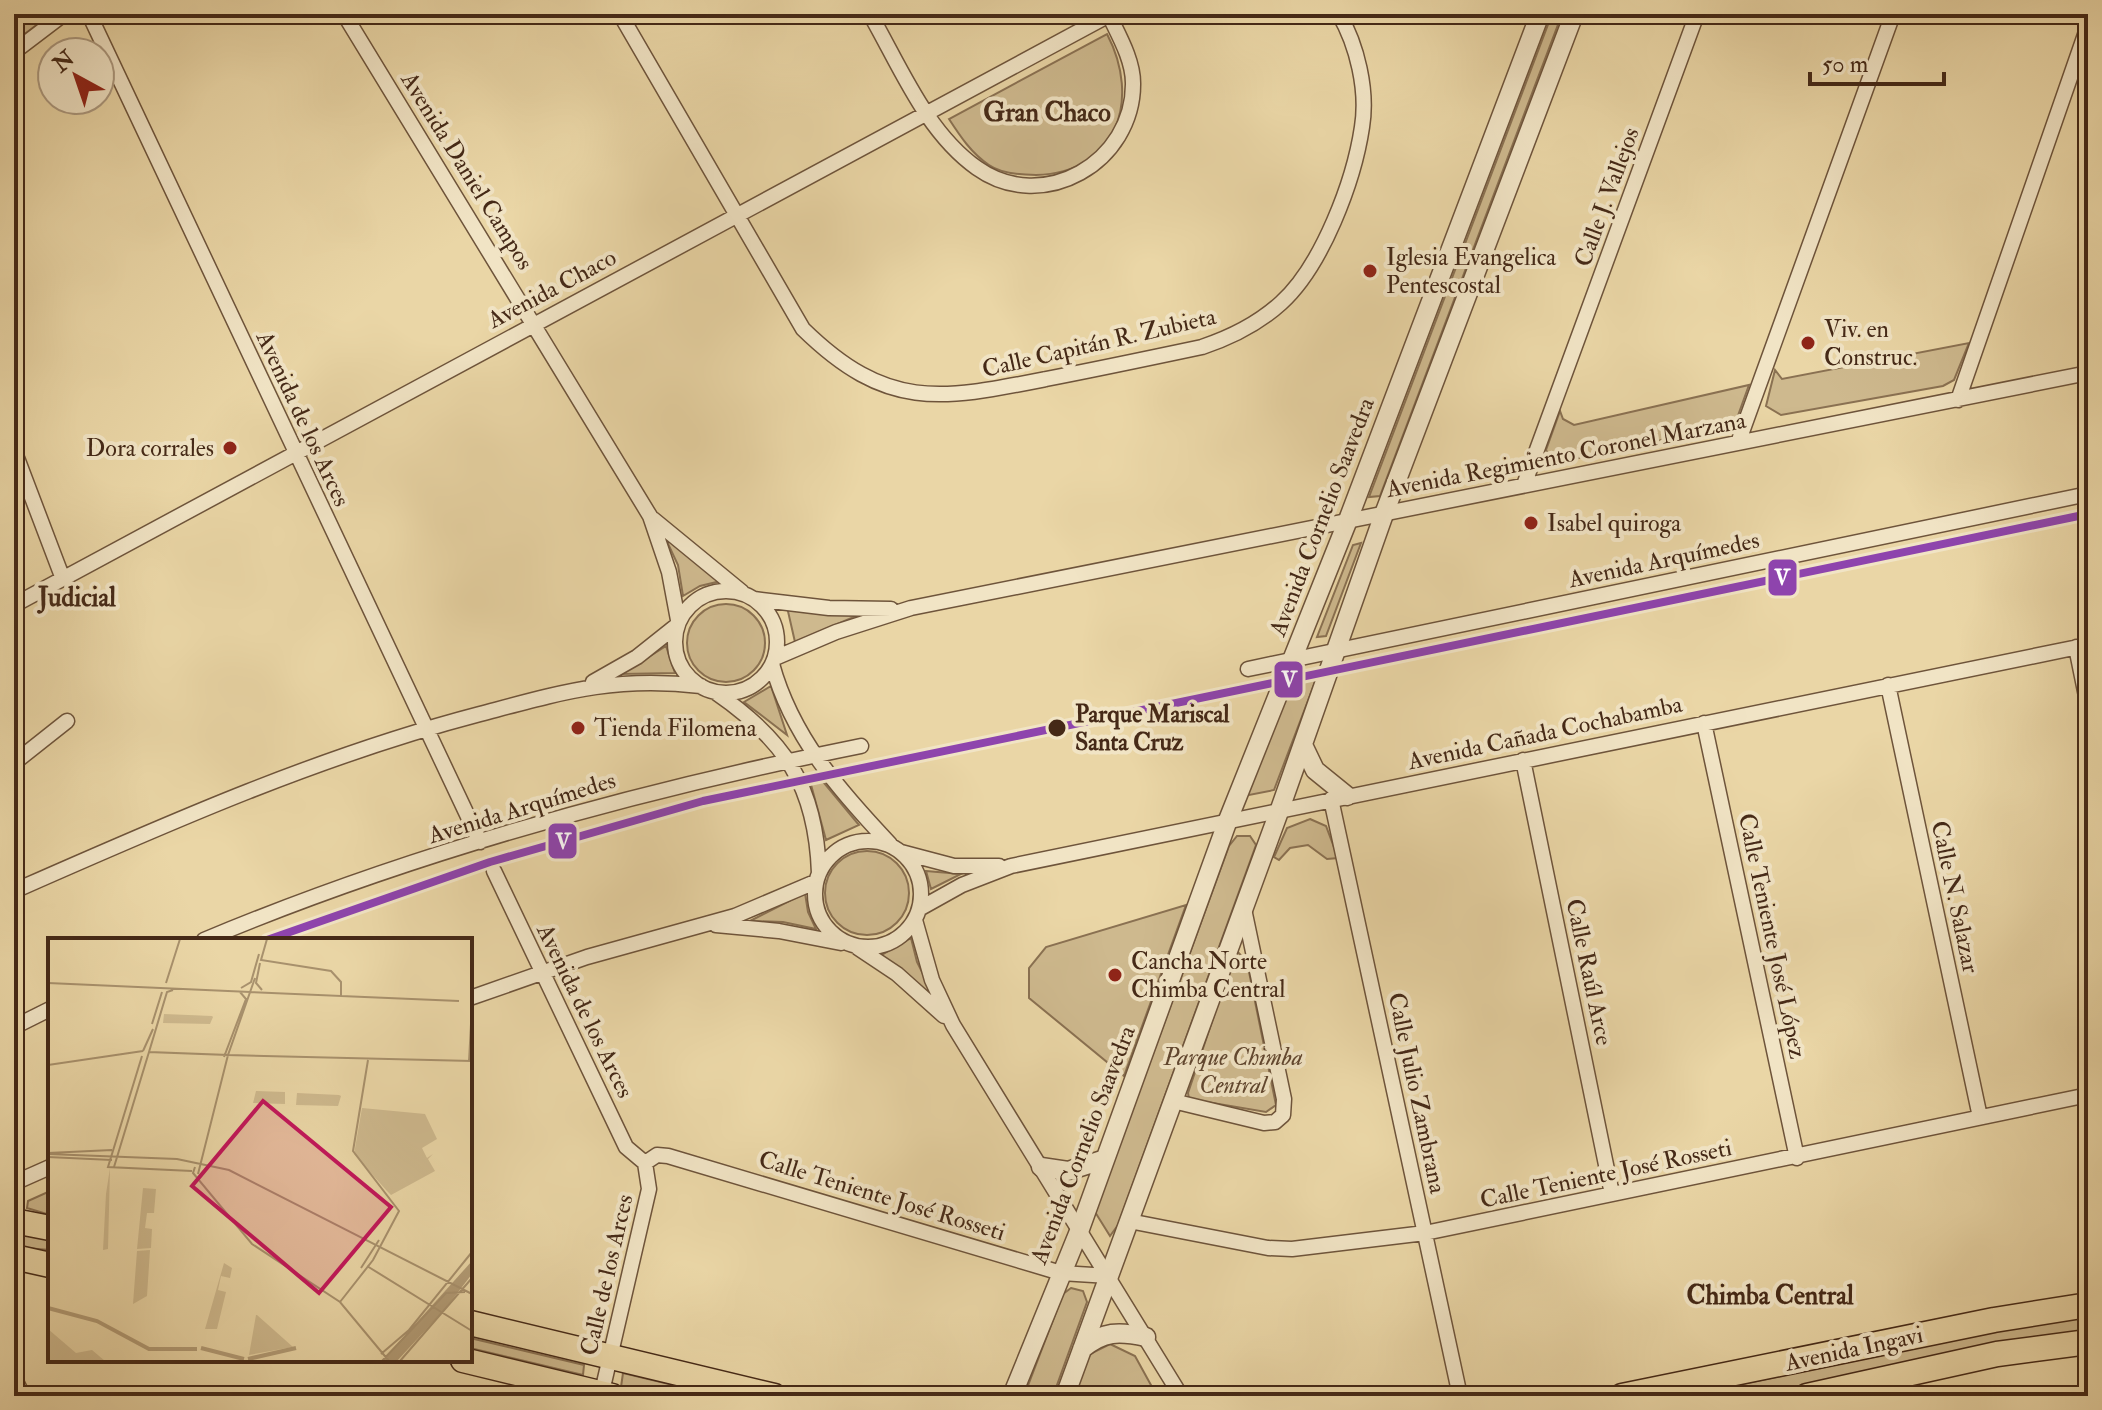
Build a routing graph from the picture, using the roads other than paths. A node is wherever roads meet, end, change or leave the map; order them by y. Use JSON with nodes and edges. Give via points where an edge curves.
{"nodes":[{"id":1,"x":64,"y":14,"type":"edge"},
{"id":2,"x":89,"y":14,"type":"edge"},
{"id":3,"x":344,"y":14,"type":"edge"},
{"id":4,"x":620,"y":14,"type":"edge"},
{"id":5,"x":870,"y":14,"type":"edge"},
{"id":6,"x":1110,"y":14,"type":"edge"},
{"id":7,"x":1339,"y":14,"type":"edge"},
{"id":8,"x":1540,"y":14,"type":"edge"},
{"id":9,"x":1574,"y":14,"type":"edge"},
{"id":10,"x":1697,"y":14,"type":"edge"},
{"id":11,"x":1893,"y":14,"type":"edge"},
{"id":12,"x":2088,"y":26,"type":"edge"},
{"id":13,"x":14,"y":52,"type":"edge"},
{"id":14,"x":927,"y":113,"type":"junction"},
{"id":15,"x":739,"y":214,"type":"junction"},
{"id":16,"x":535,"y":323,"type":"junction"},
{"id":17,"x":2088,"y":373,"type":"edge"},
{"id":18,"x":1958,"y":400,"type":"junction"},
{"id":19,"x":1738,"y":443,"type":"junction"},
{"id":20,"x":14,"y":450,"type":"edge"},
{"id":21,"x":294,"y":451,"type":"junction"},
{"id":22,"x":1524,"y":485,"type":"junction"},
{"id":23,"x":2088,"y":494,"type":"edge"},
{"id":24,"x":1384,"y":514,"type":"junction"},
{"id":25,"x":650,"y":516,"type":"junction"},
{"id":26,"x":1348,"y":520,"type":"junction"},
{"id":27,"x":63,"y":579,"type":"junction"},
{"id":28,"x":751,"y":598,"type":"junction"},
{"id":29,"x":14,"y":605,"type":"edge"},
{"id":30,"x":911,"y":608,"type":"junction"},
{"id":31,"x":677,"y":623,"type":"junction"},
{"id":32,"x":2082,"y":646,"type":"edge"},
{"id":33,"x":1337,"y":650,"type":"junction"},
{"id":34,"x":1292,"y":659,"type":"junction"},
{"id":35,"x":773,"y":661,"type":"junction"},
{"id":36,"x":1248,"y":669,"type":"dead end"},
{"id":37,"x":1888,"y":685,"type":"junction"},
{"id":38,"x":585,"y":686,"type":"junction"},
{"id":39,"x":708,"y":689,"type":"junction"},
{"id":40,"x":2088,"y":706,"type":"edge"},
{"id":41,"x":67,"y":721,"type":"dead end"},
{"id":42,"x":1704,"y":723,"type":"junction"},
{"id":43,"x":426,"y":728,"type":"junction"},
{"id":44,"x":1303,"y":745,"type":"junction"},
{"id":45,"x":861,"y":746,"type":"dead end"},
{"id":46,"x":814,"y":755,"type":"junction"},
{"id":47,"x":1523,"y":760,"type":"junction"},
{"id":48,"x":790,"y":762,"type":"junction"},
{"id":49,"x":14,"y":763,"type":"edge"},
{"id":50,"x":1339,"y":797,"type":"junction"},
{"id":51,"x":1280,"y":809,"type":"junction"},
{"id":52,"x":1228,"y":820,"type":"junction"},
{"id":53,"x":480,"y":842,"type":"junction"},
{"id":54,"x":896,"y":849,"type":"junction"},
{"id":55,"x":1011,"y":866,"type":"junction"},
{"id":56,"x":494,"y":871,"type":"dead end"},
{"id":57,"x":817,"y":877,"type":"junction"},
{"id":58,"x":14,"y":891,"type":"edge"},
{"id":59,"x":1244,"y":909,"type":"junction"},
{"id":60,"x":917,"y":914,"type":"junction"},
{"id":61,"x":707,"y":924,"type":"junction"},
{"id":62,"x":209,"y":938,"type":"edge"},
{"id":63,"x":853,"y":947,"type":"junction"},
{"id":64,"x":541,"y":971,"type":"junction"},
{"id":65,"x":472,"y":997,"type":"edge"},
{"id":66,"x":48,"y":1010,"type":"edge"},
{"id":67,"x":953,"y":1025,"type":"junction"},
{"id":68,"x":14,"y":1027,"type":"edge"},
{"id":69,"x":2088,"y":1095,"type":"edge"},
{"id":70,"x":1173,"y":1101,"type":"junction"},
{"id":71,"x":1980,"y":1117,"type":"junction"},
{"id":72,"x":1797,"y":1158,"type":"junction"},
{"id":73,"x":1105,"y":1159,"type":"junction"},
{"id":74,"x":645,"y":1163,"type":"junction"},
{"id":75,"x":1041,"y":1167,"type":"junction"},
{"id":76,"x":48,"y":1168,"type":"edge"},
{"id":77,"x":14,"y":1183,"type":"edge"},
{"id":78,"x":1612,"y":1194,"type":"junction"},
{"id":79,"x":14,"y":1221,"type":"edge"},
{"id":80,"x":1129,"y":1221,"type":"junction"},
{"id":81,"x":48,"y":1228,"type":"edge"},
{"id":82,"x":1080,"y":1229,"type":"junction"},
{"id":83,"x":1425,"y":1233,"type":"junction"},
{"id":84,"x":14,"y":1257,"type":"edge"},
{"id":85,"x":48,"y":1265,"type":"edge"},
{"id":86,"x":1061,"y":1273,"type":"junction"},
{"id":87,"x":1109,"y":1276,"type":"junction"},
{"id":88,"x":2088,"y":1305,"type":"edge"},
{"id":89,"x":472,"y":1323,"type":"edge"},
{"id":90,"x":1146,"y":1337,"type":"junction"},
{"id":91,"x":2088,"y":1342,"type":"edge"},
{"id":92,"x":1082,"y":1349,"type":"junction"},
{"id":93,"x":611,"y":1356,"type":"junction"},
{"id":94,"x":471,"y":1362,"type":"edge"},
{"id":95,"x":14,"y":1382,"type":"edge"},
{"id":96,"x":605,"y":1395,"type":"edge"},
{"id":97,"x":21,"y":1396,"type":"edge"},
{"id":98,"x":774,"y":1396,"type":"edge"},
{"id":99,"x":1012,"y":1396,"type":"edge"},
{"id":100,"x":1065,"y":1396,"type":"edge"},
{"id":101,"x":1181,"y":1396,"type":"edge"},
{"id":102,"x":1460,"y":1396,"type":"edge"},
{"id":103,"x":1622,"y":1396,"type":"edge"},
{"id":104,"x":1807,"y":1396,"type":"edge"}],
"edges":[{"from":1,"to":13,"type":"street"},
{"from":2,"to":21,"type":"street","name":"Avenida de los Arces"},
{"from":3,"to":16,"type":"street","name":"Avenida Daniel Campos"},
{"from":4,"to":15,"type":"street","name":"Calle Capitán R. Zubieta"},
{"from":5,"to":14,"type":"street"},
{"from":6,"to":14,"type":"street","name":"Avenida Chaco"},
{"from":6,"to":14,"type":"street","via":[[1133,81],[1131,108],[1121,136],[1080,174],[1031,185],[992,176],[954,147]]},
{"from":7,"to":15,"type":"street","name":"Calle Capitán R. Zubieta","via":[[1357,62],[1362,126],[1349,179],[1324,240],[1283,301],[1232,337],[1202,347],[963,396],[898,389],[861,375],[803,329]]},
{"from":8,"to":26,"type":"street","name":"Avenida Cornelio Saavedra"},
{"from":9,"to":24,"type":"street"},
{"from":10,"to":22,"type":"street","name":"Calle J. Vallejos"},
{"from":11,"to":19,"type":"street"},
{"from":12,"to":18,"type":"street"},
{"from":14,"to":15,"type":"street","name":"Avenida Chaco"},
{"from":15,"to":16,"type":"street","name":"Avenida Chaco"},
{"from":16,"to":21,"type":"street","name":"Avenida Chaco"},
{"from":16,"to":25,"type":"street","name":"Avenida Daniel Campos"},
{"from":17,"to":18,"type":"street","name":"Avenida Regimiento Coronel Marzana"},
{"from":18,"to":19,"type":"street","name":"Avenida Regimiento Coronel Marzana"},
{"from":19,"to":22,"type":"street","name":"Avenida Regimiento Coronel Marzana"},
{"from":20,"to":27,"type":"street"},
{"from":21,"to":27,"type":"street","name":"Avenida Chaco"},
{"from":21,"to":43,"type":"street","name":"Avenida de los Arces"},
{"from":22,"to":24,"type":"street","name":"Avenida Regimiento Coronel Marzana"},
{"from":23,"to":33,"type":"street","name":"Avenida Arquímedes"},
{"from":24,"to":26,"type":"street","name":"Avenida Regimiento Coronel Marzana"},
{"from":24,"to":33,"type":"street"},
{"from":25,"to":28,"type":"street","name":"Avenida Daniel Campos"},
{"from":25,"to":31,"type":"street","name":"Avenida Daniel Campos","via":[[669,572]]},
{"from":26,"to":30,"type":"street","name":"Avenida Regimiento Coronel Marzana"},
{"from":26,"to":34,"type":"street","name":"Avenida Cornelio Saavedra"},
{"from":27,"to":29,"type":"street","name":"Avenida Chaco"},
{"from":28,"to":30,"type":"street","name":"Avenida Regimiento Coronel Marzana","via":[[829,608]]},
{"from":28,"to":31,"type":"street","via":[[715,593],[697,601]]},
{"from":28,"to":35,"type":"street","via":[[774,623]]},
{"from":30,"to":35,"type":"street","name":"Avenida Regimiento Coronel Marzana","via":[[836,632]]},
{"from":31,"to":38,"type":"street","via":[[637,657]]},
{"from":31,"to":39,"type":"street","via":[[678,657],[690,677]]},
{"from":32,"to":37,"type":"street","name":"Avenida Cañada Cochabamba"},
{"from":32,"to":40,"type":"street"},
{"from":33,"to":34,"type":"street","name":"Avenida Arquímedes"},
{"from":33,"to":44,"type":"street"},
{"from":34,"to":36,"type":"street","name":"Avenida Arquímedes"},
{"from":34,"to":52,"type":"street","name":"Avenida Cornelio Saavedra"},
{"from":35,"to":39,"type":"street","via":[[749,687]]},
{"from":35,"to":46,"type":"street","via":[[789,716]]},
{"from":37,"to":42,"type":"street","name":"Avenida Cañada Cochabamba"},
{"from":37,"to":71,"type":"street","name":"Calle N. Salazar"},
{"from":38,"to":39,"type":"street","via":[[646,682]]},
{"from":38,"to":43,"type":"street"},
{"from":39,"to":48,"type":"street","via":[[762,728]]},
{"from":41,"to":49,"type":"street"},
{"from":42,"to":47,"type":"street","name":"Avenida Cañada Cochabamba"},
{"from":42,"to":72,"type":"street","name":"Calle Teniente José López"},
{"from":43,"to":53,"type":"street","name":"Avenida de los Arces"},
{"from":43,"to":58,"type":"street","via":[[193,812]]},
{"from":44,"to":50,"type":"street","via":[[1315,770]]},
{"from":44,"to":51,"type":"street"},
{"from":45,"to":46,"type":"street","name":"Avenida Arquímedes"},
{"from":46,"to":48,"type":"street","name":"Avenida Arquímedes"},
{"from":46,"to":54,"type":"street"},
{"from":47,"to":50,"type":"street","name":"Avenida Cañada Cochabamba"},
{"from":47,"to":78,"type":"street","name":"Calle Raúl Arce"},
{"from":48,"to":53,"type":"street","name":"Avenida Arquímedes","via":[[584,810]]},
{"from":48,"to":57,"type":"street","via":[[812,815]]},
{"from":50,"to":51,"type":"street","name":"Avenida Cañada Cochabamba"},
{"from":50,"to":83,"type":"street","name":"Calle Julio Zambrana"},
{"from":51,"to":52,"type":"street","name":"Avenida Cañada Cochabamba"},
{"from":51,"to":59,"type":"street"},
{"from":52,"to":55,"type":"street","name":"Avenida Cañada Cochabamba"},
{"from":52,"to":73,"type":"street","name":"Avenida Cornelio Saavedra"},
{"from":53,"to":62,"type":"street","name":"Avenida Arquímedes"},
{"from":54,"to":55,"type":"street","name":"Avenida Cañada Cochabamba","via":[[954,866]]},
{"from":54,"to":57,"type":"street","via":[[875,841],[850,843],[829,857]]},
{"from":54,"to":60,"type":"street","via":[[918,880]]},
{"from":55,"to":60,"type":"street","name":"Avenida Cañada Cochabamba","via":[[962,885]]},
{"from":56,"to":64,"type":"street","name":"Avenida de los Arces"},
{"from":57,"to":61,"type":"street","via":[[763,906]]},
{"from":57,"to":63,"type":"street","via":[[816,901],[824,924]]},
{"from":59,"to":70,"type":"street"},
{"from":59,"to":70,"type":"street","via":[[1283,1115],[1264,1123]]},
{"from":60,"to":63,"type":"street","via":[[891,943]]},
{"from":60,"to":67,"type":"street","via":[[932,980]]},
{"from":61,"to":63,"type":"street","via":[[779,931]]},
{"from":61,"to":64,"type":"street"},
{"from":63,"to":67,"type":"street","via":[[917,990]]},
{"from":64,"to":65,"type":"street"},
{"from":64,"to":74,"type":"street","name":"Avenida de los Arces","via":[[626,1147]]},
{"from":66,"to":68,"type":"street"},
{"from":67,"to":75,"type":"street"},
{"from":69,"to":71,"type":"street","name":"Calle Teniente José Rosseti"},
{"from":70,"to":80,"type":"street"},
{"from":71,"to":72,"type":"street","name":"Calle Teniente José Rosseti"},
{"from":72,"to":78,"type":"street","name":"Calle Teniente José Rosseti"},
{"from":73,"to":75,"type":"street","via":[[1068,1171]]},
{"from":73,"to":82,"type":"street","name":"Avenida Cornelio Saavedra"},
{"from":74,"to":86,"type":"street","name":"Calle Teniente José Rosseti","via":[[657,1155],[668,1156]]},
{"from":74,"to":93,"type":"street","name":"Calle de los Arces","via":[[649,1189]]},
{"from":75,"to":82,"type":"street"},
{"from":76,"to":77,"type":"street"},
{"from":78,"to":83,"type":"street","name":"Calle Teniente José Rosseti"},
{"from":79,"to":81,"type":"highway"},
{"from":80,"to":83,"type":"street","name":"Calle Teniente José Rosseti","via":[[1268,1248],[1321,1248]]},
{"from":80,"to":87,"type":"street"},
{"from":82,"to":86,"type":"street","name":"Avenida Cornelio Saavedra"},
{"from":82,"to":87,"type":"street"},
{"from":83,"to":102,"type":"street","name":"Calle Julio Zambrana"},
{"from":84,"to":85,"type":"highway"},
{"from":86,"to":87,"type":"street","name":"Calle Teniente José Rosseti"},
{"from":86,"to":99,"type":"street","name":"Avenida Cornelio Saavedra"},
{"from":87,"to":90,"type":"street"},
{"from":87,"to":92,"type":"street"},
{"from":88,"to":103,"type":"highway","name":"Avenida Ingavi"},
{"from":89,"to":93,"type":"highway"},
{"from":90,"to":92,"type":"street","via":[[1123,1331],[1104,1334]]},
{"from":90,"to":101,"type":"street"},
{"from":91,"to":104,"type":"highway","name":"Avenida Ingavi","via":[[1997,1354]]},
{"from":92,"to":100,"type":"street"},
{"from":93,"to":96,"type":"street","name":"Calle de los Arces"},
{"from":93,"to":98,"type":"highway"},
{"from":94,"to":96,"type":"highway"},
{"from":95,"to":97,"type":"street"}]}
